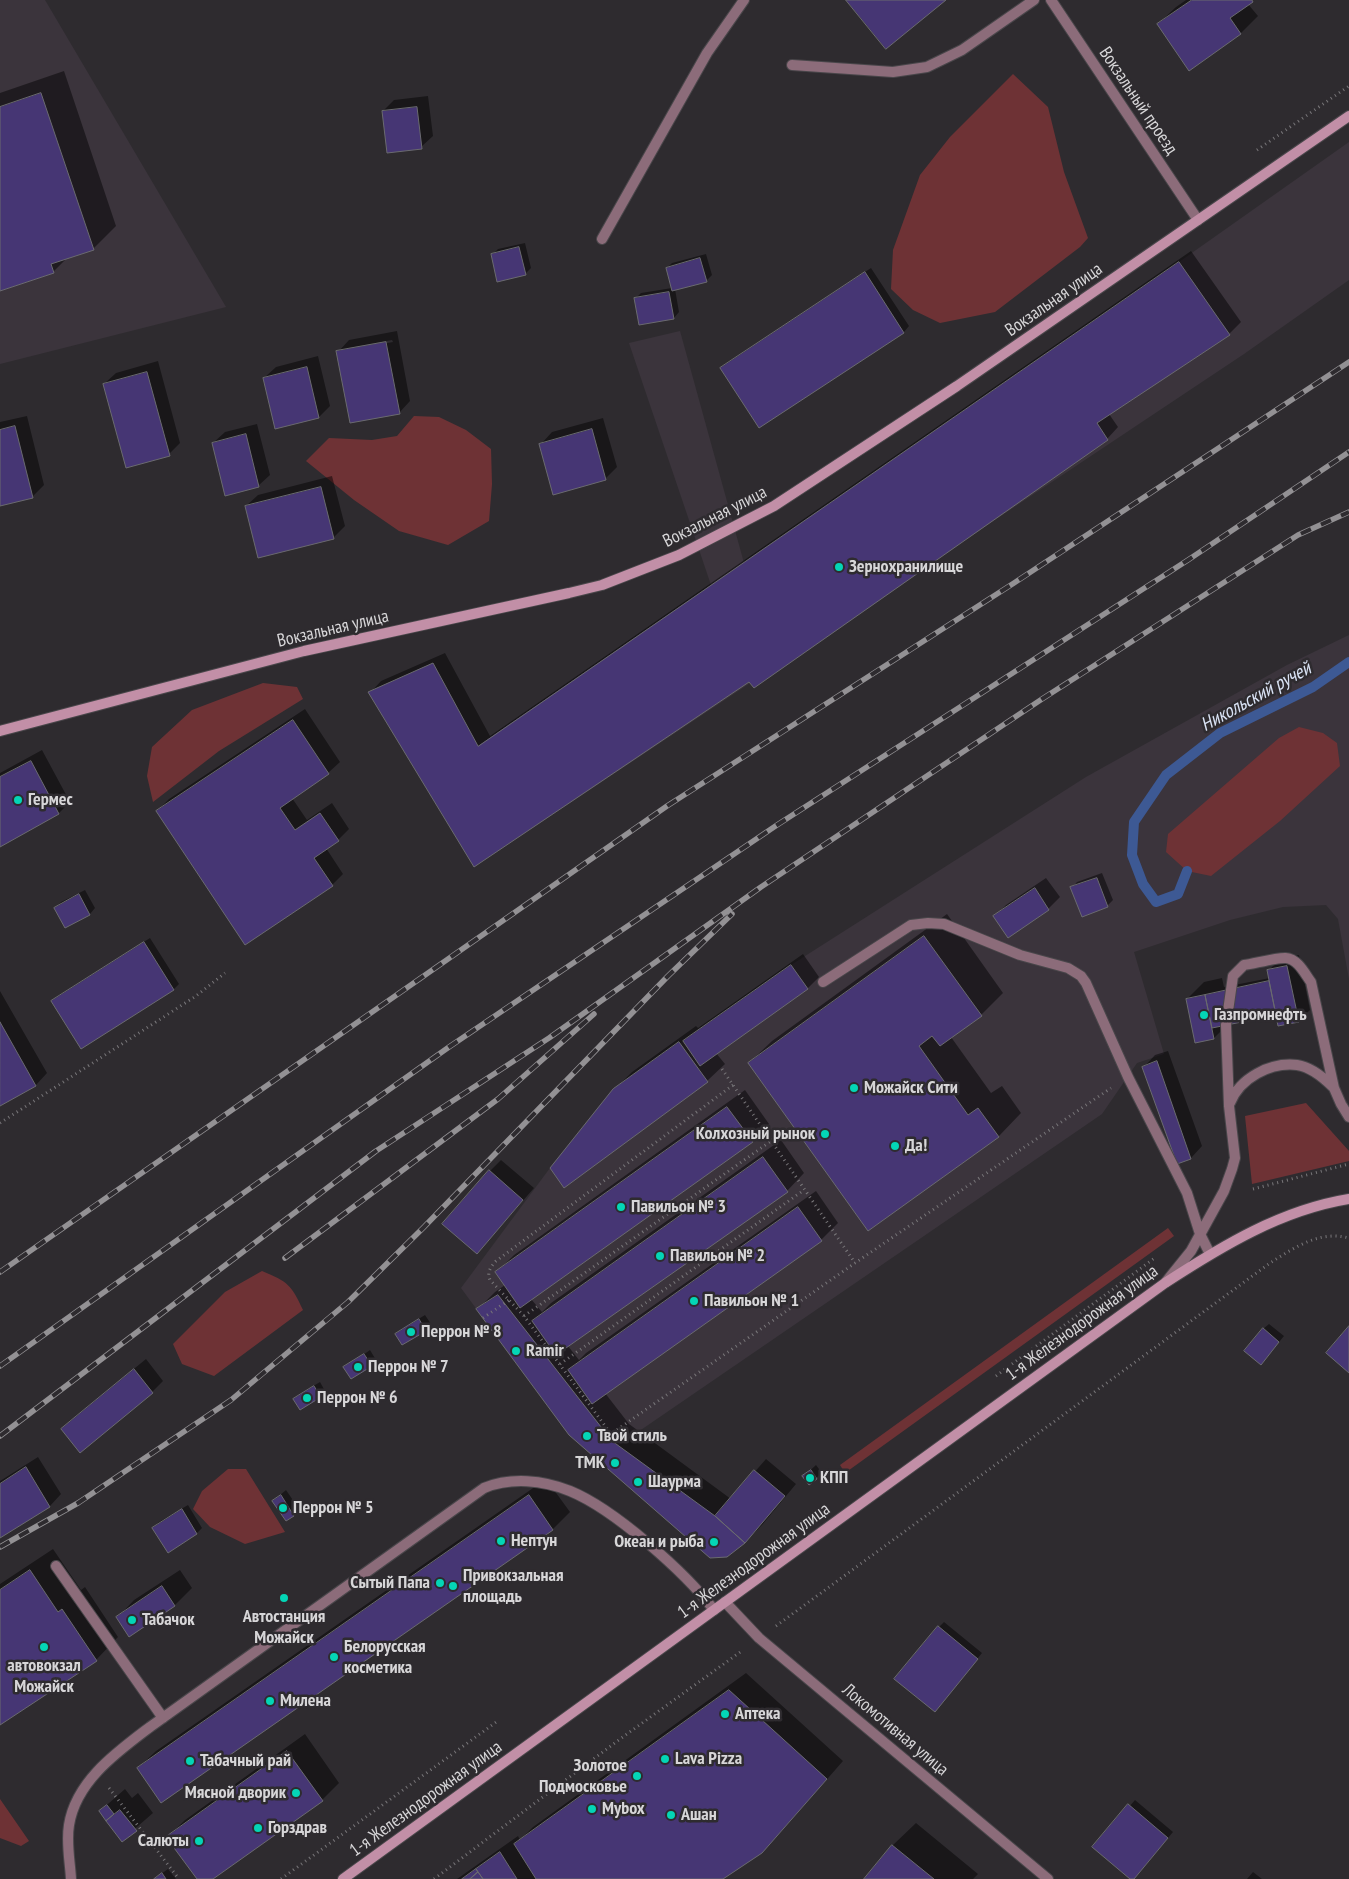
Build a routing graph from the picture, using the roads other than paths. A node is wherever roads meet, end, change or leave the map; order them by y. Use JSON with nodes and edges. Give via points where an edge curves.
{"nodes":[{"id":1,"x":744,"y":0,"type":"edge"},
{"id":2,"x":1034,"y":0,"type":"edge"},
{"id":3,"x":1051,"y":0,"type":"edge"},
{"id":4,"x":792,"y":65,"type":"dead end"},
{"id":5,"x":1349,"y":116,"type":"edge"},
{"id":6,"x":1198,"y":220,"type":"junction"},
{"id":7,"x":602,"y":239,"type":"dead end"},
{"id":8,"x":0,"y":731,"type":"edge"},
{"id":9,"x":822,"y":982,"type":"dead end"},
{"id":10,"x":1334,"y":1088,"type":"junction"},
{"id":11,"x":1229,"y":1106,"type":"junction"},
{"id":12,"x":1349,"y":1118,"type":"edge"},
{"id":13,"x":1349,"y":1199,"type":"edge"},
{"id":14,"x":1200,"y":1234,"type":"junction"},
{"id":15,"x":1210,"y":1254,"type":"junction"},
{"id":16,"x":1165,"y":1283,"type":"junction"},
{"id":17,"x":56,"y":1566,"type":"dead end"},
{"id":18,"x":725,"y":1602,"type":"junction"},
{"id":19,"x":714,"y":1610,"type":"junction"},
{"id":20,"x":163,"y":1718,"type":"junction"},
{"id":21,"x":1044,"y":1878,"type":"edge"},
{"id":22,"x":71,"y":1879,"type":"edge"},
{"id":23,"x":343,"y":1879,"type":"edge"}],
"edges":[{"from":1,"to":7,"type":"street","via":[[707,52]]},
{"from":2,"to":4,"type":"street","via":[[962,50],[927,67],[893,72]]},
{"from":3,"to":6,"type":"street","name":"Вокзальный проезд"},
{"from":5,"to":6,"type":"main road","name":"Вокзальная улица"},
{"from":6,"to":8,"type":"main road","name":"Вокзальная улица","via":[[957,386],[774,506],[679,555],[602,585],[304,651]]},
{"from":9,"to":14,"type":"street","via":[[911,925],[928,923],[944,924],[1020,955],[1068,968],[1086,983],[1128,1077],[1187,1193]]},
{"from":10,"to":11,"type":"street","via":[[1326,1079],[1308,1069],[1284,1065],[1270,1068],[1243,1082]]},
{"from":10,"to":11,"type":"street","via":[[1311,982],[1295,962],[1286,958],[1244,965],[1233,976],[1226,1025]]},
{"from":10,"to":12,"type":"street"},
{"from":11,"to":14,"type":"street","via":[[1235,1158],[1224,1191]]},
{"from":13,"to":15,"type":"main road","name":"1-я Железнодорожная улица","via":[[1318,1205],[1272,1222]]},
{"from":14,"to":15,"type":"street"},
{"from":14,"to":16,"type":"street","via":[[1191,1251]]},
{"from":15,"to":16,"type":"main road","name":"1-я Железнодорожная улица"},
{"from":16,"to":18,"type":"main road","name":"1-я Железнодорожная улица"},
{"from":17,"to":20,"type":"street"},
{"from":18,"to":19,"type":"main road","name":"1-я Железнодорожная улица"},
{"from":18,"to":21,"type":"street","name":"Локомотивная улица","via":[[759,1638]]},
{"from":19,"to":20,"type":"street","via":[[654,1550],[614,1518],[570,1491],[523,1481],[500,1482],[484,1488]]},
{"from":19,"to":23,"type":"main road","name":"1-я Железнодорожная улица"},
{"from":20,"to":22,"type":"street","via":[[107,1760],[83,1792],[71,1815],[68,1844]]}]}
